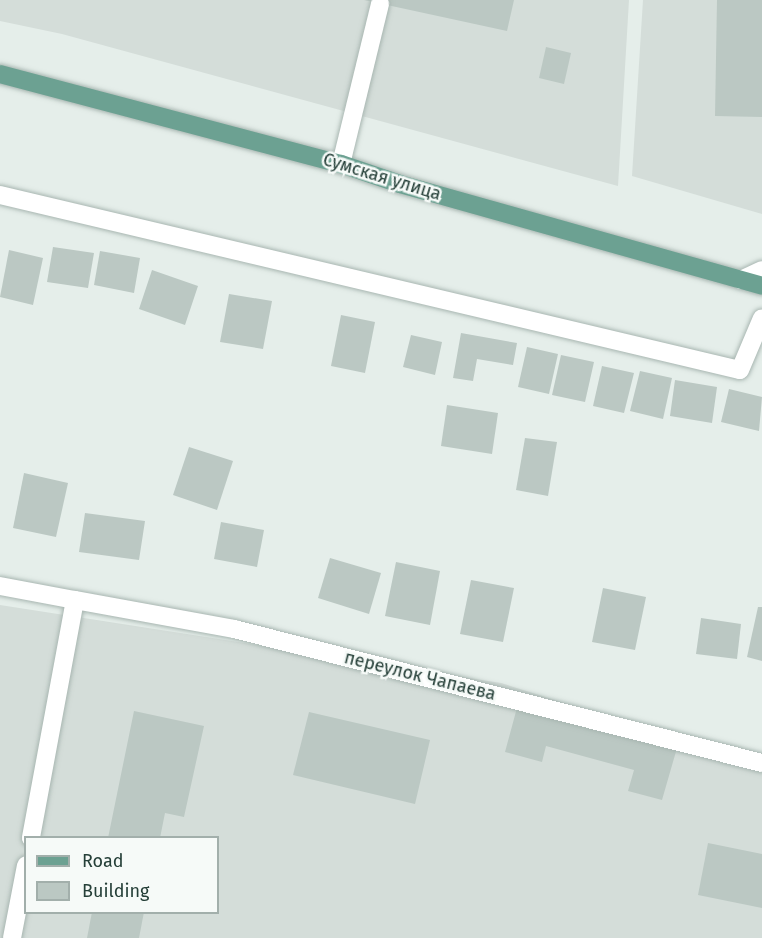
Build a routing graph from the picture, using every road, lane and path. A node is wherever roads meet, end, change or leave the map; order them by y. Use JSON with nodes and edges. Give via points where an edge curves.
{"nodes":[{"id":1,"x":380,"y":4,"type":"dead end"},
{"id":2,"x":0,"y":74,"type":"edge"},
{"id":3,"x":340,"y":164,"type":"junction"},
{"id":4,"x":0,"y":195,"type":"edge"},
{"id":5,"x":762,"y":270,"type":"edge"},
{"id":6,"x":741,"y":280,"type":"junction"},
{"id":7,"x":762,"y":286,"type":"edge"},
{"id":8,"x":762,"y":318,"type":"edge"},
{"id":9,"x":0,"y":586,"type":"edge"},
{"id":10,"x":75,"y":600,"type":"junction"},
{"id":11,"x":762,"y":763,"type":"edge"},
{"id":12,"x":31,"y":836,"type":"edge"},
{"id":13,"x":24,"y":875,"type":"edge"},
{"id":14,"x":12,"y":938,"type":"edge"}],
"edges":[{"from":1,"to":3,"type":"street"},
{"from":2,"to":3,"type":"main road","name":"Сумская улица"},
{"from":3,"to":6,"type":"main road","name":"Сумская улица"},
{"from":4,"to":8,"type":"street","via":[[740,370]]},
{"from":5,"to":6,"type":"street"},
{"from":6,"to":7,"type":"main road","name":"Сумская улица"},
{"from":9,"to":10,"type":"street","name":"переулок Чапаева"},
{"from":10,"to":11,"type":"street","name":"переулок Чапаева","via":[[234,629]]},
{"from":10,"to":12,"type":"street"},
{"from":13,"to":14,"type":"street"}]}
